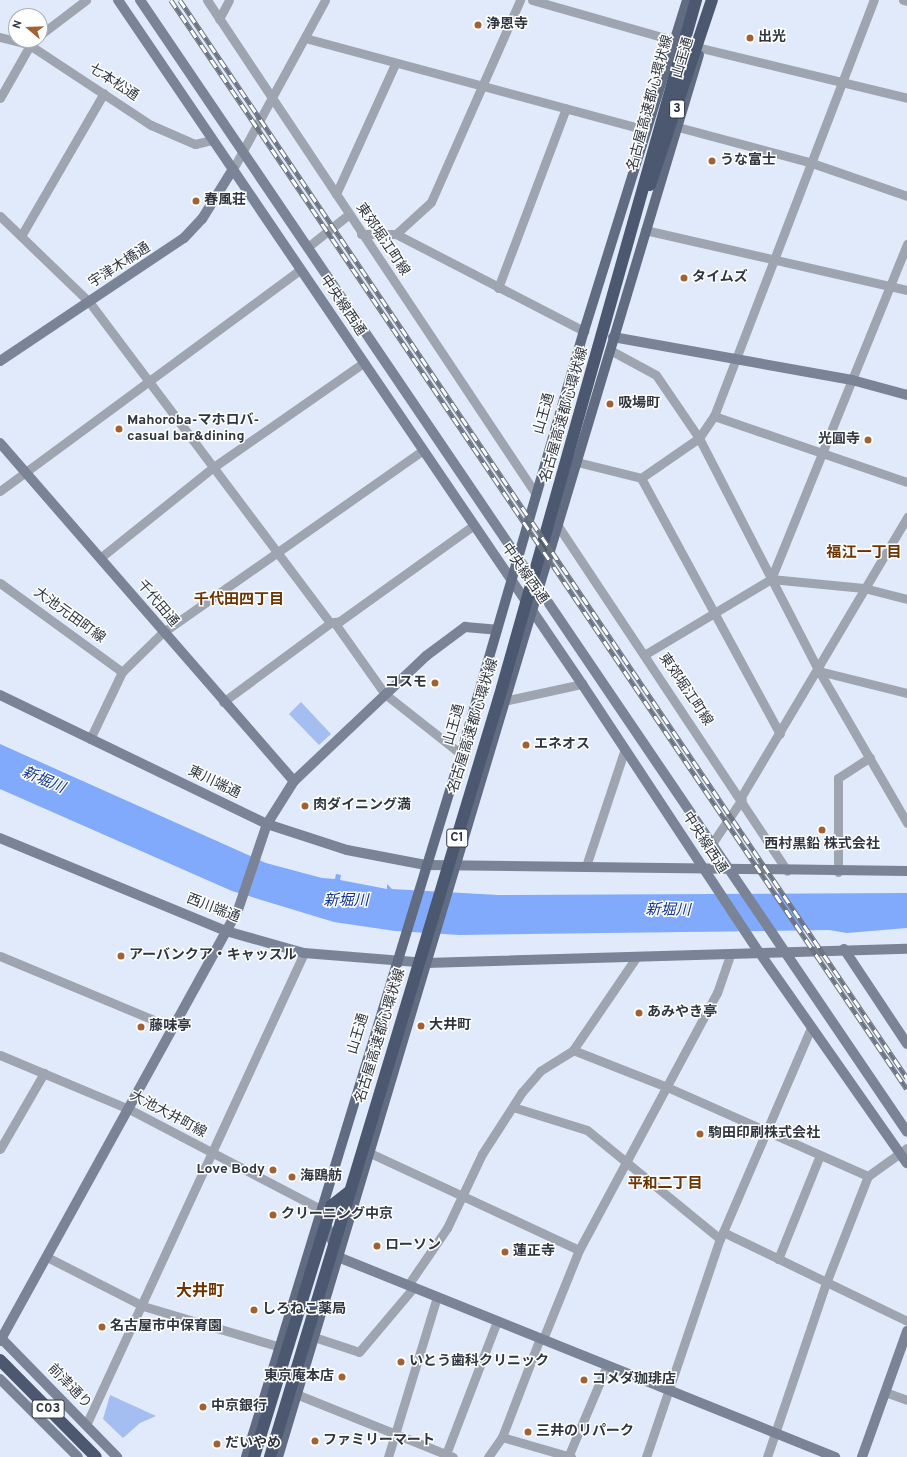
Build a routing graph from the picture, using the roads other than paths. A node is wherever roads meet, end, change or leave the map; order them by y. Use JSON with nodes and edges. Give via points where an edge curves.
{"nodes":[{"id":1,"x":86,"y":0,"type":"edge"},
{"id":2,"x":118,"y":0,"type":"edge"},
{"id":3,"x":140,"y":0,"type":"edge"},
{"id":4,"x":207,"y":0,"type":"edge"},
{"id":5,"x":229,"y":0,"type":"edge"},
{"id":6,"x":325,"y":0,"type":"edge"},
{"id":7,"x":520,"y":0,"type":"edge"},
{"id":8,"x":532,"y":0,"type":"edge"},
{"id":9,"x":687,"y":0,"type":"edge"},
{"id":10,"x":696,"y":0,"type":"edge"},
{"id":11,"x":712,"y":0,"type":"edge"},
{"id":12,"x":717,"y":0,"type":"edge"},
{"id":13,"x":874,"y":0,"type":"edge"},
{"id":14,"x":903,"y":0,"type":"edge"},
{"id":15,"x":907,"y":1,"type":"edge"},
{"id":16,"x":219,"y":19,"type":"junction"},
{"id":17,"x":48,"y":29,"type":"edge"},
{"id":18,"x":305,"y":38,"type":"junction"},
{"id":19,"x":674,"y":41,"type":"junction"},
{"id":20,"x":28,"y":48,"type":"edge"},
{"id":21,"x":39,"y":48,"type":"edge"},
{"id":22,"x":701,"y":48,"type":"junction"},
{"id":23,"x":395,"y":64,"type":"junction"},
{"id":24,"x":842,"y":82,"type":"junction"},
{"id":25,"x":480,"y":86,"type":"junction"},
{"id":26,"x":104,"y":94,"type":"junction"},
{"id":27,"x":0,"y":98,"type":"edge"},
{"id":28,"x":272,"y":98,"type":"junction"},
{"id":29,"x":907,"y":98,"type":"edge"},
{"id":30,"x":566,"y":108,"type":"junction"},
{"id":31,"x":678,"y":127,"type":"junction"},
{"id":32,"x":646,"y":130,"type":"junction"},
{"id":33,"x":213,"y":140,"type":"junction"},
{"id":34,"x":242,"y":150,"type":"junction"},
{"id":35,"x":809,"y":162,"type":"junction"},
{"id":36,"x":233,"y":169,"type":"junction"},
{"id":37,"x":336,"y":194,"type":"junction"},
{"id":38,"x":907,"y":196,"type":"edge"},
{"id":39,"x":348,"y":215,"type":"junction"},
{"id":40,"x":0,"y":216,"type":"edge"},
{"id":41,"x":638,"y":217,"type":"junction"},
{"id":42,"x":645,"y":230,"type":"junction"},
{"id":43,"x":361,"y":234,"type":"junction"},
{"id":44,"x":396,"y":234,"type":"junction"},
{"id":45,"x":20,"y":236,"type":"junction"},
{"id":46,"x":907,"y":244,"type":"edge"},
{"id":47,"x":309,"y":246,"type":"junction"},
{"id":48,"x":773,"y":262,"type":"junction"},
{"id":49,"x":300,"y":270,"type":"junction"},
{"id":50,"x":890,"y":285,"type":"junction"},
{"id":51,"x":498,"y":288,"type":"junction"},
{"id":52,"x":907,"y":290,"type":"edge"},
{"id":53,"x":90,"y":302,"type":"junction"},
{"id":54,"x":584,"y":331,"type":"junction"},
{"id":55,"x":614,"y":337,"type":"junction"},
{"id":56,"x":610,"y":350,"type":"junction"},
{"id":57,"x":735,"y":359,"type":"junction"},
{"id":58,"x":0,"y":361,"type":"edge"},
{"id":59,"x":363,"y":363,"type":"junction"},
{"id":60,"x":149,"y":378,"type":"junction"},
{"id":61,"x":852,"y":380,"type":"junction"},
{"id":62,"x":907,"y":394,"type":"edge"},
{"id":63,"x":714,"y":416,"type":"junction"},
{"id":64,"x":699,"y":438,"type":"junction"},
{"id":65,"x":0,"y":443,"type":"edge"},
{"id":66,"x":422,"y":451,"type":"junction"},
{"id":67,"x":822,"y":455,"type":"junction"},
{"id":68,"x":578,"y":462,"type":"junction"},
{"id":69,"x":215,"y":466,"type":"junction"},
{"id":70,"x":25,"y":472,"type":"junction"},
{"id":71,"x":640,"y":478,"type":"junction"},
{"id":72,"x":907,"y":482,"type":"edge"},
{"id":73,"x":0,"y":491,"type":"edge"},
{"id":74,"x":536,"y":494,"type":"junction"},
{"id":75,"x":907,"y":517,"type":"edge"},
{"id":76,"x":474,"y":525,"type":"junction"},
{"id":77,"x":558,"y":526,"type":"junction"},
{"id":78,"x":277,"y":550,"type":"junction"},
{"id":79,"x":518,"y":556,"type":"junction"},
{"id":80,"x":100,"y":558,"type":"junction"},
{"id":81,"x":771,"y":579,"type":"junction"},
{"id":82,"x":511,"y":581,"type":"junction"},
{"id":83,"x":0,"y":583,"type":"edge"},
{"id":84,"x":864,"y":588,"type":"junction"},
{"id":85,"x":541,"y":590,"type":"junction"},
{"id":86,"x":907,"y":599,"type":"edge"},
{"id":87,"x":534,"y":613,"type":"junction"},
{"id":88,"x":713,"y":614,"type":"junction"},
{"id":89,"x":332,"y":622,"type":"junction"},
{"id":90,"x":497,"y":630,"type":"junction"},
{"id":91,"x":162,"y":633,"type":"junction"},
{"id":92,"x":644,"y":654,"type":"junction"},
{"id":93,"x":819,"y":671,"type":"junction"},
{"id":94,"x":122,"y":672,"type":"junction"},
{"id":95,"x":582,"y":684,"type":"junction"},
{"id":96,"x":907,"y":693,"type":"edge"},
{"id":97,"x":385,"y":694,"type":"junction"},
{"id":98,"x":0,"y":695,"type":"edge"},
{"id":99,"x":508,"y":700,"type":"junction"},
{"id":100,"x":223,"y":702,"type":"junction"},
{"id":101,"x":780,"y":734,"type":"junction"},
{"id":102,"x":90,"y":739,"type":"junction"},
{"id":103,"x":625,"y":749,"type":"junction"},
{"id":104,"x":461,"y":754,"type":"junction"},
{"id":105,"x":870,"y":757,"type":"junction"},
{"id":106,"x":294,"y":781,"type":"junction"},
{"id":107,"x":742,"y":798,"type":"junction"},
{"id":108,"x":907,"y":823,"type":"edge"},
{"id":109,"x":267,"y":824,"type":"junction"},
{"id":110,"x":0,"y":838,"type":"edge"},
{"id":111,"x":711,"y":845,"type":"junction"},
{"id":112,"x":458,"y":864,"type":"junction"},
{"id":113,"x":426,"y":865,"type":"junction"},
{"id":114,"x":586,"y":866,"type":"junction"},
{"id":115,"x":703,"y":868,"type":"junction"},
{"id":116,"x":727,"y":869,"type":"junction"},
{"id":117,"x":907,"y":870,"type":"edge"},
{"id":118,"x":787,"y":871,"type":"junction"},
{"id":119,"x":838,"y":872,"type":"junction"},
{"id":120,"x":226,"y":931,"type":"junction"},
{"id":121,"x":844,"y":949,"type":"junction"},
{"id":122,"x":907,"y":949,"type":"edge"},
{"id":123,"x":782,"y":951,"type":"junction"},
{"id":124,"x":759,"y":952,"type":"junction"},
{"id":125,"x":304,"y":953,"type":"junction"},
{"id":126,"x":0,"y":956,"type":"edge"},
{"id":127,"x":730,"y":956,"type":"junction"},
{"id":128,"x":635,"y":959,"type":"junction"},
{"id":129,"x":396,"y":961,"type":"junction"},
{"id":130,"x":427,"y":963,"type":"junction"},
{"id":131,"x":172,"y":1028,"type":"junction"},
{"id":132,"x":811,"y":1028,"type":"junction"},
{"id":133,"x":907,"y":1044,"type":"edge"},
{"id":134,"x":573,"y":1050,"type":"junction"},
{"id":135,"x":0,"y":1055,"type":"edge"},
{"id":136,"x":44,"y":1073,"type":"junction"},
{"id":137,"x":667,"y":1087,"type":"junction"},
{"id":138,"x":513,"y":1107,"type":"junction"},
{"id":139,"x":128,"y":1109,"type":"junction"},
{"id":140,"x":765,"y":1130,"type":"junction"},
{"id":141,"x":907,"y":1132,"type":"edge"},
{"id":142,"x":0,"y":1148,"type":"edge"},
{"id":143,"x":904,"y":1150,"type":"edge"},
{"id":144,"x":370,"y":1153,"type":"junction"},
{"id":145,"x":212,"y":1154,"type":"junction"},
{"id":146,"x":820,"y":1155,"type":"junction"},
{"id":147,"x":907,"y":1163,"type":"edge"},
{"id":148,"x":626,"y":1164,"type":"junction"},
{"id":149,"x":868,"y":1176,"type":"junction"},
{"id":150,"x":349,"y":1192,"type":"junction"},
{"id":151,"x":461,"y":1196,"type":"junction"},
{"id":152,"x":320,"y":1209,"type":"junction"},
{"id":153,"x":722,"y":1236,"type":"junction"},
{"id":154,"x":579,"y":1250,"type":"junction"},
{"id":155,"x":47,"y":1257,"type":"junction"},
{"id":156,"x":338,"y":1257,"type":"junction"},
{"id":157,"x":778,"y":1260,"type":"junction"},
{"id":158,"x":826,"y":1283,"type":"junction"},
{"id":159,"x":411,"y":1286,"type":"junction"},
{"id":160,"x":438,"y":1297,"type":"junction"},
{"id":161,"x":143,"y":1306,"type":"junction"},
{"id":162,"x":497,"y":1321,"type":"junction"},
{"id":163,"x":907,"y":1322,"type":"edge"},
{"id":164,"x":907,"y":1331,"type":"edge"},
{"id":165,"x":314,"y":1337,"type":"junction"},
{"id":166,"x":1,"y":1339,"type":"edge"},
{"id":167,"x":542,"y":1339,"type":"junction"},
{"id":168,"x":277,"y":1346,"type":"junction"},
{"id":169,"x":0,"y":1360,"type":"edge"},
{"id":170,"x":607,"y":1365,"type":"junction"},
{"id":171,"x":0,"y":1379,"type":"edge"},
{"id":172,"x":668,"y":1390,"type":"junction"},
{"id":173,"x":885,"y":1392,"type":"junction"},
{"id":174,"x":296,"y":1394,"type":"junction"},
{"id":175,"x":907,"y":1400,"type":"edge"},
{"id":176,"x":86,"y":1425,"type":"junction"},
{"id":177,"x":774,"y":1432,"type":"junction"},
{"id":178,"x":395,"y":1433,"type":"junction"},
{"id":179,"x":502,"y":1436,"type":"junction"},
{"id":180,"x":450,"y":1456,"type":"edge"},
{"id":181,"x":78,"y":1457,"type":"edge"},
{"id":182,"x":96,"y":1457,"type":"edge"},
{"id":183,"x":117,"y":1457,"type":"edge"},
{"id":184,"x":246,"y":1457,"type":"edge"},
{"id":185,"x":254,"y":1457,"type":"edge"},
{"id":186,"x":270,"y":1457,"type":"edge"},
{"id":187,"x":278,"y":1457,"type":"edge"},
{"id":188,"x":388,"y":1457,"type":"edge"},
{"id":189,"x":488,"y":1457,"type":"edge"},
{"id":190,"x":569,"y":1457,"type":"edge"},
{"id":191,"x":646,"y":1457,"type":"edge"},
{"id":192,"x":767,"y":1457,"type":"edge"},
{"id":193,"x":835,"y":1457,"type":"edge"},
{"id":194,"x":862,"y":1457,"type":"edge"}],
"edges":[{"from":1,"to":17,"type":"street"},
{"from":2,"to":33,"type":"street","name":"中央線西通"},
{"from":3,"to":34,"type":"street","name":"中央線西通"},
{"from":4,"to":16,"type":"street","name":"東郊堀江町線"},
{"from":5,"to":16,"type":"street"},
{"from":6,"to":18,"type":"street"},
{"from":7,"to":25,"type":"street"},
{"from":8,"to":19,"type":"street"},
{"from":9,"to":19,"type":"main road","name":"山王通"},
{"from":10,"to":41,"type":"highway","name":"名古屋高速都心環状線","number":"C1","via":[[650,158]]},
{"from":11,"to":41,"type":"highway","number":"3","via":[[671,129]]},
{"from":12,"to":22,"type":"main road","name":"山王通"},
{"from":13,"to":24,"type":"street"},
{"from":14,"to":15,"type":"street"},
{"from":16,"to":28,"type":"street","name":"東郊堀江町線"},
{"from":18,"to":23,"type":"street"},
{"from":18,"to":28,"type":"street"},
{"from":19,"to":22,"type":"street"},
{"from":19,"to":32,"type":"main road","name":"山王通"},
{"from":20,"to":27,"type":"street"},
{"from":21,"to":26,"type":"street","name":"七本松通"},
{"from":22,"to":24,"type":"street"},
{"from":22,"to":31,"type":"main road","name":"山王通"},
{"from":23,"to":25,"type":"street"},
{"from":23,"to":37,"type":"street"},
{"from":24,"to":29,"type":"street"},
{"from":24,"to":35,"type":"street"},
{"from":25,"to":30,"type":"street"},
{"from":25,"to":44,"type":"street","via":[[431,202]]},
{"from":26,"to":33,"type":"street","name":"七本松通","via":[[151,125],[196,144]]},
{"from":26,"to":45,"type":"street"},
{"from":28,"to":34,"type":"street"},
{"from":28,"to":37,"type":"street","name":"東郊堀江町線"},
{"from":30,"to":32,"type":"street"},
{"from":30,"to":51,"type":"street"},
{"from":31,"to":35,"type":"street"},
{"from":31,"to":42,"type":"main road","name":"山王通"},
{"from":32,"to":54,"type":"main road","name":"山王通"},
{"from":33,"to":36,"type":"street","name":"中央線西通"},
{"from":34,"to":36,"type":"street"},
{"from":34,"to":47,"type":"street","name":"中央線西通"},
{"from":35,"to":38,"type":"street"},
{"from":35,"to":48,"type":"street"},
{"from":36,"to":49,"type":"street","name":"中央線西通"},
{"from":36,"to":53,"type":"street","name":"宇津木橋通","via":[[202,219],[184,238]]},
{"from":37,"to":39,"type":"street","name":"東郊堀江町線"},
{"from":39,"to":43,"type":"street","name":"東郊堀江町線"},
{"from":39,"to":47,"type":"street"},
{"from":40,"to":45,"type":"street"},
{"from":41,"to":150,"type":"highway","name":"名古屋高速都心環状線","number":"C1","via":[[502,688]]},
{"from":42,"to":48,"type":"street"},
{"from":42,"to":55,"type":"main road","name":"山王通"},
{"from":43,"to":44,"type":"street"},
{"from":43,"to":74,"type":"street","name":"東郊堀江町線"},
{"from":44,"to":51,"type":"street"},
{"from":45,"to":53,"type":"street"},
{"from":46,"to":50,"type":"street"},
{"from":47,"to":79,"type":"street","name":"中央線西通"},
{"from":48,"to":50,"type":"street"},
{"from":48,"to":57,"type":"street"},
{"from":49,"to":59,"type":"street","name":"中央線西通"},
{"from":49,"to":60,"type":"street"},
{"from":50,"to":52,"type":"street"},
{"from":50,"to":61,"type":"street"},
{"from":51,"to":54,"type":"street"},
{"from":53,"to":58,"type":"street","name":"宇津木橋通"},
{"from":53,"to":60,"type":"street"},
{"from":54,"to":74,"type":"main road","name":"山王通"},
{"from":55,"to":56,"type":"main road","name":"山王通"},
{"from":55,"to":57,"type":"street"},
{"from":56,"to":64,"type":"street","via":[[656,376]]},
{"from":56,"to":68,"type":"main road","name":"山王通"},
{"from":57,"to":61,"type":"street"},
{"from":57,"to":63,"type":"street"},
{"from":59,"to":66,"type":"street","name":"中央線西通"},
{"from":59,"to":69,"type":"street"},
{"from":60,"to":69,"type":"street"},
{"from":60,"to":70,"type":"street"},
{"from":61,"to":62,"type":"street"},
{"from":61,"to":67,"type":"street"},
{"from":63,"to":64,"type":"street"},
{"from":63,"to":67,"type":"street"},
{"from":64,"to":71,"type":"street"},
{"from":64,"to":81,"type":"street"},
{"from":65,"to":70,"type":"street","name":"千代田通"},
{"from":66,"to":76,"type":"street","name":"中央線西通"},
{"from":66,"to":78,"type":"street"},
{"from":67,"to":72,"type":"street"},
{"from":67,"to":81,"type":"street"},
{"from":68,"to":71,"type":"street"},
{"from":68,"to":77,"type":"main road","name":"山王通"},
{"from":69,"to":78,"type":"street"},
{"from":69,"to":80,"type":"street"},
{"from":70,"to":73,"type":"street"},
{"from":70,"to":80,"type":"street","name":"千代田通"},
{"from":71,"to":88,"type":"street"},
{"from":74,"to":79,"type":"main road","name":"山王通"},
{"from":75,"to":84,"type":"street"},
{"from":76,"to":82,"type":"street","name":"中央線西通"},
{"from":76,"to":89,"type":"street","via":[[340,622]]},
{"from":77,"to":85,"type":"main road","name":"山王通"},
{"from":77,"to":92,"type":"street","name":"東郊堀江町線"},
{"from":78,"to":89,"type":"street"},
{"from":78,"to":91,"type":"street"},
{"from":79,"to":82,"type":"main road","name":"山王通"},
{"from":79,"to":85,"type":"street","name":"中央線西通"},
{"from":80,"to":91,"type":"street","name":"千代田通"},
{"from":81,"to":84,"type":"street"},
{"from":81,"to":88,"type":"street"},
{"from":81,"to":93,"type":"street"},
{"from":82,"to":87,"type":"street","name":"中央線西通"},
{"from":82,"to":90,"type":"main road","name":"山王通"},
{"from":83,"to":94,"type":"street","name":"大池元田町線"},
{"from":84,"to":86,"type":"street"},
{"from":84,"to":93,"type":"street"},
{"from":85,"to":87,"type":"main road","name":"山王通"},
{"from":85,"to":111,"type":"street","name":"中央線西通"},
{"from":87,"to":95,"type":"street","name":"中央線西通"},
{"from":87,"to":99,"type":"main road","name":"山王通"},
{"from":88,"to":92,"type":"street"},
{"from":88,"to":101,"type":"street"},
{"from":89,"to":97,"type":"street"},
{"from":89,"to":100,"type":"street"},
{"from":90,"to":97,"type":"street","via":[[465,627]]},
{"from":90,"to":104,"type":"main road","name":"山王通"},
{"from":91,"to":94,"type":"street"},
{"from":91,"to":100,"type":"street","name":"千代田通"},
{"from":92,"to":107,"type":"street","name":"東郊堀江町線"},
{"from":93,"to":96,"type":"street"},
{"from":93,"to":101,"type":"street"},
{"from":93,"to":105,"type":"street"},
{"from":94,"to":102,"type":"street"},
{"from":95,"to":99,"type":"street"},
{"from":95,"to":103,"type":"street","name":"中央線西通"},
{"from":97,"to":104,"type":"street"},
{"from":97,"to":106,"type":"street"},
{"from":98,"to":102,"type":"street","name":"東川端通"},
{"from":99,"to":112,"type":"main road","name":"山王通"},
{"from":100,"to":106,"type":"street","name":"千代田通"},
{"from":101,"to":107,"type":"street"},
{"from":102,"to":109,"type":"street","name":"東川端通"},
{"from":103,"to":114,"type":"street"},
{"from":103,"to":115,"type":"street","name":"中央線西通"},
{"from":104,"to":113,"type":"main road","name":"山王通"},
{"from":105,"to":108,"type":"street"},
{"from":105,"to":119,"type":"street","via":[[838,778]]},
{"from":106,"to":109,"type":"street"},
{"from":107,"to":111,"type":"street"},
{"from":107,"to":118,"type":"street","name":"東郊堀江町線"},
{"from":109,"to":113,"type":"street","name":"東川端通","via":[[347,850]]},
{"from":109,"to":120,"type":"street","via":[[238,910]]},
{"from":110,"to":120,"type":"street","name":"西川端通"},
{"from":111,"to":116,"type":"street","name":"中央線西通"},
{"from":112,"to":113,"type":"street","name":"東川端通"},
{"from":112,"to":114,"type":"street","name":"東川端通"},
{"from":112,"to":130,"type":"main road","name":"山王通"},
{"from":113,"to":129,"type":"main road","name":"山王通"},
{"from":114,"to":115,"type":"street","name":"東川端通"},
{"from":115,"to":116,"type":"street","name":"東川端通"},
{"from":115,"to":124,"type":"street","name":"中央線西通"},
{"from":116,"to":118,"type":"street","name":"東川端通"},
{"from":116,"to":123,"type":"street","name":"中央線西通"},
{"from":117,"to":119,"type":"street","name":"東川端通"},
{"from":118,"to":119,"type":"street","name":"東川端通"},
{"from":120,"to":125,"type":"street","name":"西川端通"},
{"from":120,"to":131,"type":"street"},
{"from":121,"to":122,"type":"street","name":"西川端通"},
{"from":121,"to":123,"type":"street","name":"西川端通"},
{"from":121,"to":133,"type":"street"},
{"from":123,"to":124,"type":"street","name":"西川端通"},
{"from":123,"to":141,"type":"street","name":"中央線西通"},
{"from":124,"to":127,"type":"street","name":"西川端通"},
{"from":124,"to":132,"type":"street","name":"中央線西通"},
{"from":125,"to":129,"type":"street","name":"西川端通"},
{"from":125,"to":145,"type":"street"},
{"from":126,"to":131,"type":"street"},
{"from":127,"to":128,"type":"street","name":"西川端通"},
{"from":127,"to":137,"type":"street","via":[[717,993]]},
{"from":128,"to":130,"type":"street","name":"西川端通"},
{"from":128,"to":134,"type":"street"},
{"from":129,"to":130,"type":"street","name":"西川端通"},
{"from":129,"to":152,"type":"main road","name":"山王通"},
{"from":130,"to":144,"type":"main road","name":"山王通"},
{"from":131,"to":139,"type":"street"},
{"from":132,"to":140,"type":"street"},
{"from":132,"to":143,"type":"street","name":"中央線西通"},
{"from":134,"to":137,"type":"street"},
{"from":134,"to":138,"type":"street","via":[[540,1071]]},
{"from":135,"to":136,"type":"street","name":"大池大井町線"},
{"from":136,"to":139,"type":"street","name":"大池大井町線"},
{"from":136,"to":142,"type":"street"},
{"from":137,"to":140,"type":"street"},
{"from":137,"to":148,"type":"street"},
{"from":138,"to":148,"type":"street","via":[[587,1130]]},
{"from":138,"to":151,"type":"street"},
{"from":139,"to":145,"type":"street","name":"大池大井町線"},
{"from":139,"to":155,"type":"street"},
{"from":140,"to":146,"type":"street"},
{"from":140,"to":153,"type":"street"},
{"from":143,"to":147,"type":"street","name":"中央線西通"},
{"from":143,"to":149,"type":"street"},
{"from":144,"to":151,"type":"street"},
{"from":144,"to":156,"type":"main road","name":"山王通"},
{"from":145,"to":152,"type":"street","name":"大池大井町線"},
{"from":145,"to":161,"type":"street"},
{"from":146,"to":149,"type":"street"},
{"from":146,"to":157,"type":"street"},
{"from":148,"to":153,"type":"street"},
{"from":148,"to":154,"type":"street"},
{"from":149,"to":158,"type":"street"},
{"from":150,"to":185,"type":"highway","via":[[332,1206]]},
{"from":150,"to":186,"type":"highway","name":"名古屋高速都心環状線","number":"C1"},
{"from":151,"to":154,"type":"street"},
{"from":151,"to":159,"type":"street","via":[[447,1228]]},
{"from":152,"to":156,"type":"street"},
{"from":152,"to":168,"type":"main road","name":"山王通"},
{"from":153,"to":157,"type":"street"},
{"from":153,"to":172,"type":"street"},
{"from":154,"to":167,"type":"street"},
{"from":155,"to":161,"type":"street"},
{"from":155,"to":166,"type":"street"},
{"from":156,"to":159,"type":"street"},
{"from":156,"to":165,"type":"main road","name":"山王通"},
{"from":157,"to":158,"type":"street"},
{"from":158,"to":163,"type":"street"},
{"from":158,"to":177,"type":"street"},
{"from":159,"to":160,"type":"street"},
{"from":159,"to":165,"type":"street","via":[[359,1352]]},
{"from":160,"to":162,"type":"street"},
{"from":160,"to":178,"type":"street"},
{"from":161,"to":168,"type":"street"},
{"from":161,"to":176,"type":"street"},
{"from":162,"to":167,"type":"street"},
{"from":162,"to":180,"type":"street"},
{"from":164,"to":173,"type":"street"},
{"from":165,"to":174,"type":"main road","name":"山王通"},
{"from":166,"to":176,"type":"street","name":"前津通り"},
{"from":167,"to":170,"type":"street"},
{"from":167,"to":179,"type":"street"},
{"from":168,"to":184,"type":"main road","name":"山王通"},
{"from":169,"to":182,"type":"highway","number":"C03"},
{"from":170,"to":172,"type":"street"},
{"from":170,"to":190,"type":"street"},
{"from":171,"to":181,"type":"street"},
{"from":172,"to":177,"type":"street"},
{"from":172,"to":191,"type":"street"},
{"from":173,"to":175,"type":"street"},
{"from":173,"to":194,"type":"street"},
{"from":174,"to":178,"type":"street"},
{"from":174,"to":187,"type":"main road","name":"山王通"},
{"from":176,"to":183,"type":"street","name":"前津通り"},
{"from":177,"to":192,"type":"street"},
{"from":177,"to":193,"type":"street"},
{"from":178,"to":180,"type":"street"},
{"from":178,"to":188,"type":"street"},
{"from":179,"to":189,"type":"street"},
{"from":179,"to":190,"type":"street"}]}
